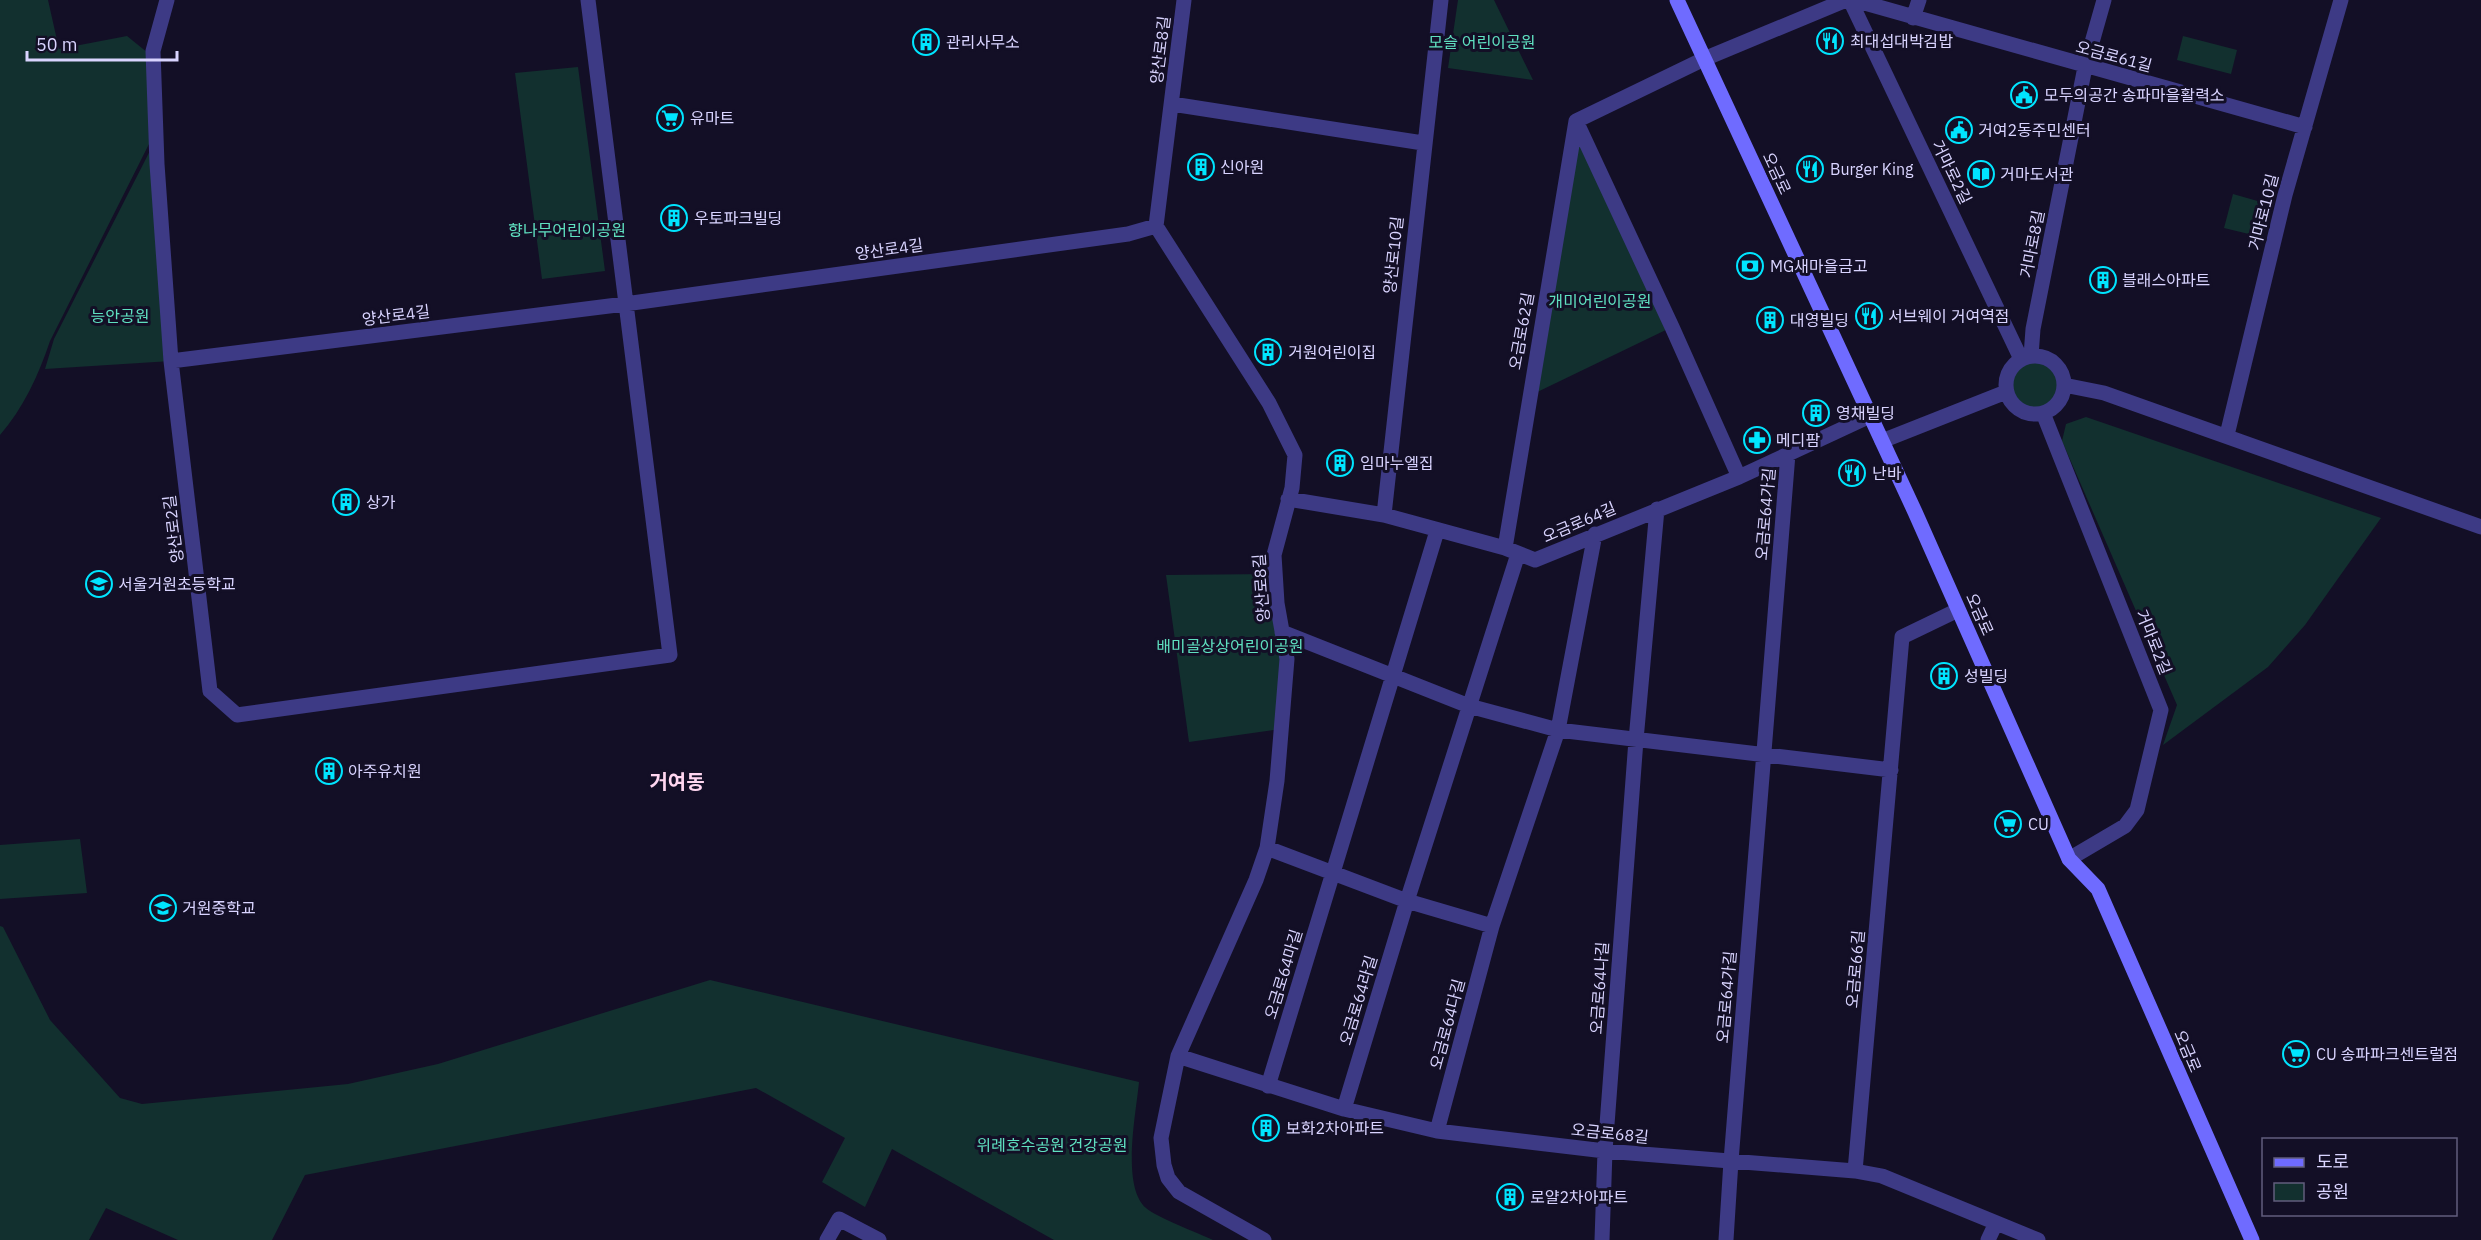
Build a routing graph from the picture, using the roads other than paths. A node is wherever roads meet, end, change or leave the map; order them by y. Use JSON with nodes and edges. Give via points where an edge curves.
{"nodes":[{"id":1,"x":167,"y":0,"type":"edge"},
{"id":2,"x":588,"y":0,"type":"edge"},
{"id":3,"x":1184,"y":0,"type":"edge"},
{"id":4,"x":1441,"y":0,"type":"edge"},
{"id":5,"x":1677,"y":0,"type":"edge"},
{"id":6,"x":1850,"y":0,"type":"edge"},
{"id":7,"x":1919,"y":0,"type":"edge"},
{"id":8,"x":2104,"y":0,"type":"edge"},
{"id":9,"x":2342,"y":0,"type":"edge"},
{"id":10,"x":1913,"y":18,"type":"junction"},
{"id":11,"x":1704,"y":59,"type":"junction"},
{"id":12,"x":2085,"y":67,"type":"junction"},
{"id":13,"x":1172,"y":104,"type":"junction"},
{"id":14,"x":1576,"y":121,"type":"junction"},
{"id":15,"x":2305,"y":127,"type":"junction"},
{"id":16,"x":1423,"y":143,"type":"junction"},
{"id":17,"x":1156,"y":226,"type":"junction"},
{"id":18,"x":625,"y":304,"type":"junction"},
{"id":19,"x":2026,"y":358,"type":"junction"},
{"id":20,"x":171,"y":361,"type":"junction"},
{"id":21,"x":2064,"y":385,"type":"junction"},
{"id":22,"x":2006,"y":392,"type":"junction"},
{"id":23,"x":2043,"y":413,"type":"junction"},
{"id":24,"x":1870,"y":416,"type":"junction"},
{"id":25,"x":2227,"y":435,"type":"junction"},
{"id":26,"x":1882,"y":441,"type":"junction"},
{"id":27,"x":1788,"y":454,"type":"junction"},
{"id":28,"x":1738,"y":477,"type":"junction"},
{"id":29,"x":1288,"y":500,"type":"junction"},
{"id":30,"x":1657,"y":509,"type":"junction"},
{"id":31,"x":1384,"y":515,"type":"junction"},
{"id":32,"x":2481,"y":527,"type":"edge"},
{"id":33,"x":1437,"y":531,"type":"junction"},
{"id":34,"x":1595,"y":534,"type":"junction"},
{"id":35,"x":1511,"y":551,"type":"junction"},
{"id":36,"x":1958,"y":610,"type":"junction"},
{"id":37,"x":1282,"y":632,"type":"junction"},
{"id":38,"x":1393,"y":675,"type":"junction"},
{"id":39,"x":1469,"y":706,"type":"junction"},
{"id":40,"x":1558,"y":730,"type":"junction"},
{"id":41,"x":1636,"y":740,"type":"junction"},
{"id":42,"x":1764,"y":756,"type":"junction"},
{"id":43,"x":1891,"y":770,"type":"junction"},
{"id":44,"x":1267,"y":848,"type":"junction"},
{"id":45,"x":2070,"y":859,"type":"junction"},
{"id":46,"x":1333,"y":873,"type":"junction"},
{"id":47,"x":1407,"y":901,"type":"junction"},
{"id":48,"x":1492,"y":926,"type":"junction"},
{"id":49,"x":1178,"y":1056,"type":"junction"},
{"id":50,"x":1269,"y":1086,"type":"junction"},
{"id":51,"x":1344,"y":1109,"type":"junction"},
{"id":52,"x":1437,"y":1131,"type":"junction"},
{"id":53,"x":1605,"y":1151,"type":"junction"},
{"id":54,"x":1731,"y":1161,"type":"junction"},
{"id":55,"x":1856,"y":1171,"type":"junction"},
{"id":56,"x":1996,"y":1222,"type":"junction"},
{"id":57,"x":827,"y":1240,"type":"edge"},
{"id":58,"x":879,"y":1240,"type":"edge"},
{"id":59,"x":1264,"y":1240,"type":"edge"},
{"id":60,"x":1602,"y":1240,"type":"edge"},
{"id":61,"x":1726,"y":1240,"type":"edge"},
{"id":62,"x":1988,"y":1240,"type":"edge"},
{"id":63,"x":2038,"y":1240,"type":"edge"},
{"id":64,"x":2252,"y":1240,"type":"edge"}],
"edges":[{"from":1,"to":20,"type":"street","name":"양산로2길","via":[[153,51]]},
{"from":2,"to":18,"type":"street"},
{"from":3,"to":13,"type":"street","name":"양산로8길"},
{"from":4,"to":16,"type":"street","name":"양산로10길"},
{"from":5,"to":11,"type":"main road","name":"오금로"},
{"from":6,"to":10,"type":"street","name":"오금로61길"},
{"from":6,"to":11,"type":"street"},
{"from":6,"to":19,"type":"street","name":"거마로2길"},
{"from":7,"to":10,"type":"street"},
{"from":8,"to":12,"type":"street","name":"거마로8길"},
{"from":9,"to":15,"type":"street","name":"거마로10길"},
{"from":10,"to":12,"type":"street","name":"오금로61길"},
{"from":11,"to":14,"type":"street"},
{"from":11,"to":24,"type":"main road","name":"오금로"},
{"from":12,"to":15,"type":"street","name":"오금로61길"},
{"from":12,"to":19,"type":"street","name":"거마로8길"},
{"from":13,"to":16,"type":"street","name":"양산로8길"},
{"from":13,"to":17,"type":"street","name":"양산로8길"},
{"from":14,"to":28,"type":"street"},
{"from":14,"to":35,"type":"street","name":"오금로62길"},
{"from":15,"to":25,"type":"street","name":"거마로10길"},
{"from":16,"to":31,"type":"street","name":"양산로10길"},
{"from":17,"to":18,"type":"street","name":"양산로4길","via":[[1128,234]]},
{"from":17,"to":29,"type":"street","name":"양산로8길","via":[[1269,403],[1295,455]]},
{"from":18,"to":20,"type":"street","name":"양산로4길"},
{"from":18,"to":20,"type":"street","name":"양산로2길","via":[[670,655],[237,714],[210,691]]},
{"from":19,"to":21,"type":"street","via":[[2050,360]]},
{"from":19,"to":22,"type":"street","via":[[2008,373]]},
{"from":21,"to":23,"type":"street","via":[[2058,403]]},
{"from":21,"to":25,"type":"street","via":[[2104,393]]},
{"from":22,"to":23,"type":"street","via":[[2024,413]]},
{"from":22,"to":26,"type":"street"},
{"from":23,"to":45,"type":"street","name":"거마로2길","via":[[2161,710],[2137,810],[2125,826]]},
{"from":24,"to":26,"type":"main road","name":"오금로"},
{"from":24,"to":27,"type":"street","name":"오금로64길"},
{"from":25,"to":32,"type":"street"},
{"from":26,"to":36,"type":"main road","name":"오금로"},
{"from":27,"to":28,"type":"street","name":"오금로64길"},
{"from":27,"to":42,"type":"street","name":"오금로64가길"},
{"from":28,"to":30,"type":"street","name":"오금로64길"},
{"from":29,"to":31,"type":"street","name":"오금로64길"},
{"from":29,"to":37,"type":"street","name":"양산로8길","via":[[1274,555]]},
{"from":30,"to":34,"type":"street","name":"오금로64길"},
{"from":30,"to":41,"type":"street","name":"오금로64나길"},
{"from":31,"to":33,"type":"street","name":"오금로64길"},
{"from":33,"to":35,"type":"street","name":"오금로64길"},
{"from":33,"to":38,"type":"street","name":"오금로64마길"},
{"from":34,"to":35,"type":"street","name":"오금로64길","via":[[1535,560]]},
{"from":34,"to":40,"type":"street","name":"오금로64다길"},
{"from":35,"to":39,"type":"street","name":"오금로64라길"},
{"from":36,"to":43,"type":"street","name":"오금로66길","via":[[1902,637]]},
{"from":36,"to":45,"type":"main road","name":"오금로"},
{"from":37,"to":38,"type":"street"},
{"from":37,"to":44,"type":"street","name":"양산로8길","via":[[1287,659]]},
{"from":38,"to":39,"type":"street"},
{"from":38,"to":46,"type":"street","name":"오금로64마길"},
{"from":39,"to":40,"type":"street"},
{"from":39,"to":47,"type":"street","name":"오금로64라길"},
{"from":40,"to":41,"type":"street"},
{"from":40,"to":48,"type":"street","name":"오금로64다길"},
{"from":41,"to":42,"type":"street"},
{"from":41,"to":53,"type":"street","name":"오금로64나길"},
{"from":42,"to":43,"type":"street"},
{"from":42,"to":54,"type":"street","name":"오금로64가길"},
{"from":43,"to":55,"type":"street","name":"오금로66길"},
{"from":44,"to":46,"type":"street"},
{"from":44,"to":49,"type":"street","name":"양산로8길"},
{"from":45,"to":64,"type":"main road","name":"오금로","via":[[2098,889]]},
{"from":46,"to":47,"type":"street"},
{"from":46,"to":50,"type":"street","name":"오금로64마길"},
{"from":47,"to":48,"type":"street"},
{"from":47,"to":51,"type":"street","name":"오금로64라길"},
{"from":48,"to":52,"type":"street","name":"오금로64다길"},
{"from":49,"to":50,"type":"street","name":"오금로68길"},
{"from":49,"to":59,"type":"street","name":"양산로8길","via":[[1161,1138],[1168,1178],[1179,1192]]},
{"from":50,"to":51,"type":"street","name":"오금로68길"},
{"from":51,"to":52,"type":"street","name":"오금로68길"},
{"from":52,"to":53,"type":"street","name":"오금로68길"},
{"from":53,"to":54,"type":"street","name":"오금로68길"},
{"from":53,"to":60,"type":"street","name":"오금로64나길"},
{"from":54,"to":55,"type":"street","name":"오금로68길"},
{"from":54,"to":61,"type":"street","name":"오금로64가길"},
{"from":55,"to":56,"type":"street","name":"오금로68길","via":[[1882,1176]]},
{"from":56,"to":62,"type":"street"},
{"from":56,"to":63,"type":"street","name":"오금로68길"},
{"from":57,"to":58,"type":"street","via":[[839,1219]]}]}
